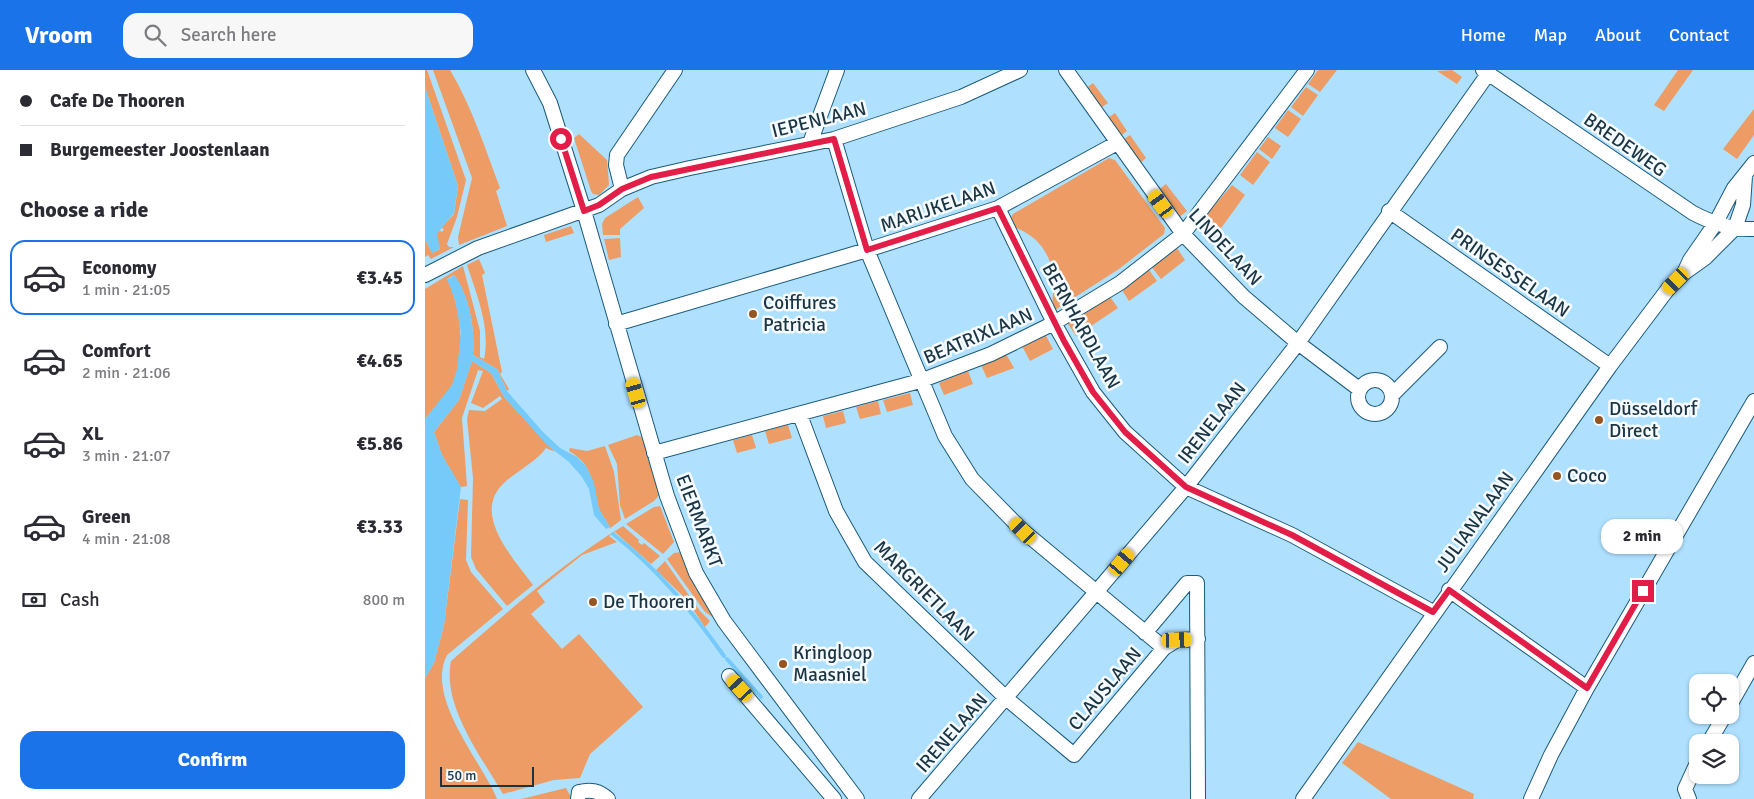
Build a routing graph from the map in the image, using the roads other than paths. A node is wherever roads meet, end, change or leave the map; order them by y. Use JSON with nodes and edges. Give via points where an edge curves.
{"nodes":[{"id":1,"x":533,"y":70,"type":"edge"},
{"id":2,"x":675,"y":70,"type":"edge"},
{"id":3,"x":837,"y":70,"type":"edge"},
{"id":4,"x":1020,"y":70,"type":"edge"},
{"id":5,"x":1066,"y":70,"type":"edge"},
{"id":6,"x":1307,"y":70,"type":"edge"},
{"id":7,"x":1486,"y":72,"type":"edge"},
{"id":8,"x":834,"y":139,"type":"junction"},
{"id":9,"x":810,"y":143,"type":"junction"},
{"id":10,"x":1117,"y":143,"type":"junction"},
{"id":11,"x":1754,"y":163,"type":"edge"},
{"id":12,"x":1745,"y":176,"type":"junction"},
{"id":13,"x":622,"y":189,"type":"junction"},
{"id":14,"x":998,"y":208,"type":"junction"},
{"id":15,"x":584,"y":211,"type":"junction"},
{"id":16,"x":1389,"y":211,"type":"junction"},
{"id":17,"x":1715,"y":224,"type":"junction"},
{"id":18,"x":1735,"y":228,"type":"junction"},
{"id":19,"x":1754,"y":229,"type":"edge"},
{"id":20,"x":1183,"y":234,"type":"junction"},
{"id":21,"x":867,"y":250,"type":"junction"},
{"id":22,"x":1684,"y":272,"type":"junction"},
{"id":23,"x":425,"y":275,"type":"edge"},
{"id":24,"x":1054,"y":323,"type":"junction"},
{"id":25,"x":616,"y":324,"type":"junction"},
{"id":26,"x":1298,"y":343,"type":"junction"},
{"id":27,"x":1440,"y":347,"type":"dead end"},
{"id":28,"x":1609,"y":366,"type":"junction"},
{"id":29,"x":921,"y":381,"type":"junction"},
{"id":30,"x":1359,"y":389,"type":"junction"},
{"id":31,"x":1392,"y":395,"type":"junction"},
{"id":32,"x":1754,"y":402,"type":"edge"},
{"id":33,"x":800,"y":415,"type":"junction"},
{"id":34,"x":654,"y":453,"type":"junction"},
{"id":35,"x":1186,"y":487,"type":"junction"},
{"id":36,"x":1449,"y":590,"type":"junction"},
{"id":37,"x":1096,"y":592,"type":"junction"},
{"id":38,"x":1433,"y":612,"type":"junction"},
{"id":39,"x":1145,"y":633,"type":"junction"},
{"id":40,"x":1197,"y":639,"type":"junction"},
{"id":41,"x":1163,"y":648,"type":"junction"},
{"id":42,"x":1754,"y":663,"type":"edge"},
{"id":43,"x":729,"y":676,"type":"dead end"},
{"id":44,"x":1587,"y":688,"type":"junction"},
{"id":45,"x":1739,"y":689,"type":"edge"},
{"id":46,"x":1006,"y":698,"type":"junction"},
{"id":47,"x":791,"y":710,"type":"junction"},
{"id":48,"x":772,"y":725,"type":"junction"},
{"id":49,"x":1689,"y":780,"type":"edge"},
{"id":50,"x":578,"y":799,"type":"edge"},
{"id":51,"x":609,"y":799,"type":"edge"},
{"id":52,"x":834,"y":799,"type":"edge"},
{"id":53,"x":857,"y":799,"type":"edge"},
{"id":54,"x":919,"y":799,"type":"edge"},
{"id":55,"x":1198,"y":799,"type":"edge"},
{"id":56,"x":1303,"y":799,"type":"edge"},
{"id":57,"x":1531,"y":799,"type":"edge"},
{"id":58,"x":1689,"y":799,"type":"edge"}],
"edges":[{"from":1,"to":15,"type":"street","name":"EIERMARKT","via":[[550,104]]},
{"from":2,"to":13,"type":"street","via":[[617,155]]},
{"from":3,"to":9,"type":"street"},
{"from":4,"to":8,"type":"street","name":"IEPENLAAN","via":[[961,97]]},
{"from":5,"to":10,"type":"street","name":"LINDELAAN"},
{"from":6,"to":20,"type":"street","name":"BEATRIXLAAN"},
{"from":7,"to":16,"type":"street","name":"IRENELAAN"},
{"from":7,"to":17,"type":"street","name":"BREDEWEG","via":[[1660,192]]},
{"from":8,"to":9,"type":"street","name":"IEPENLAAN"},
{"from":8,"to":21,"type":"street","name":"CLAUSLAAN"},
{"from":9,"to":13,"type":"street","name":"IEPENLAAN","via":[[651,177]]},
{"from":10,"to":14,"type":"street","name":"MARIJKELAAN"},
{"from":10,"to":20,"type":"street","name":"LINDELAAN"},
{"from":11,"to":12,"type":"street","name":"JULIANALAAN"},
{"from":12,"to":17,"type":"street","name":"JULIANALAAN","via":[[1734,188]]},
{"from":12,"to":18,"type":"street","via":[[1743,205]]},
{"from":13,"to":15,"type":"street","name":"IEPENLAAN"},
{"from":14,"to":21,"type":"street","name":"MARIJKELAAN"},
{"from":14,"to":24,"type":"street","name":"BERNHARDLAAN"},
{"from":15,"to":23,"type":"street","name":"IEPENLAAN","via":[[478,248]]},
{"from":15,"to":25,"type":"street","name":"EIERMARKT"},
{"from":16,"to":26,"type":"street","name":"IRENELAAN"},
{"from":16,"to":28,"type":"street","name":"PRINSESSELAAN"},
{"from":17,"to":18,"type":"street","name":"BREDEWEG"},
{"from":17,"to":22,"type":"street","name":"JULIANALAAN"},
{"from":18,"to":19,"type":"street","name":"BREDEWEG"},
{"from":18,"to":22,"type":"street","name":"JULIANALAAN","via":[[1696,266]]},
{"from":20,"to":24,"type":"street","name":"BEATRIXLAAN","via":[[1120,283]]},
{"from":20,"to":26,"type":"street","name":"LINDELAAN","via":[[1244,297]]},
{"from":21,"to":25,"type":"street","name":"MARIJKELAAN"},
{"from":21,"to":29,"type":"street","name":"CLAUSLAAN"},
{"from":22,"to":28,"type":"street","name":"JULIANALAAN"},
{"from":24,"to":29,"type":"street","name":"BEATRIXLAAN","via":[[991,354]]},
{"from":24,"to":35,"type":"street","name":"BERNHARDLAAN","via":[[1104,406],[1125,432]]},
{"from":25,"to":34,"type":"street","name":"EIERMARKT"},
{"from":26,"to":30,"type":"street","name":"LINDELAAN"},
{"from":26,"to":35,"type":"street","name":"IRENELAAN"},
{"from":27,"to":31,"type":"street"},
{"from":28,"to":36,"type":"street","name":"JULIANALAAN"},
{"from":29,"to":33,"type":"street","name":"BEATRIXLAAN"},
{"from":29,"to":37,"type":"street","name":"CLAUSLAAN","via":[[945,436],[972,479],[1023,531]]},
{"from":30,"to":31,"type":"street","via":[[1375,379],[1385,383]]},
{"from":30,"to":31,"type":"street","via":[[1359,405],[1373,414],[1387,409]]},
{"from":32,"to":44,"type":"street"},
{"from":33,"to":34,"type":"street","name":"BEATRIXLAAN"},
{"from":33,"to":46,"type":"street","name":"MARGRIETLAAN","via":[[836,511],[865,562]]},
{"from":34,"to":47,"type":"street","name":"EIERMARKT","via":[[696,573],[724,620]]},
{"from":35,"to":37,"type":"street","name":"IRENELAAN"},
{"from":35,"to":38,"type":"street","name":"BERNHARDLAAN","via":[[1292,535]]},
{"from":36,"to":38,"type":"street","name":"JULIANALAAN"},
{"from":36,"to":44,"type":"street"},
{"from":37,"to":39,"type":"street","name":"CLAUSLAAN"},
{"from":37,"to":46,"type":"street","name":"IRENELAAN"},
{"from":38,"to":56,"type":"street","name":"JULIANALAAN"},
{"from":39,"to":40,"type":"street","name":"CLAUSLAAN","via":[[1187,583],[1197,583]]},
{"from":39,"to":41,"type":"street","name":"CLAUSLAAN"},
{"from":40,"to":41,"type":"street","name":"CLAUSLAAN","via":[[1177,640]]},
{"from":40,"to":55,"type":"street"},
{"from":41,"to":46,"type":"street","name":"CLAUSLAAN","via":[[1074,755]]},
{"from":42,"to":45,"type":"street"},
{"from":43,"to":48,"type":"street"},
{"from":44,"to":57,"type":"street"},
{"from":46,"to":54,"type":"street","name":"IRENELAAN"},
{"from":47,"to":48,"type":"street"},
{"from":47,"to":53,"type":"street","name":"EIERMARKT"},
{"from":48,"to":52,"type":"street"},
{"from":49,"to":58,"type":"street","via":[[1685,789]]},
{"from":50,"to":51,"type":"street","via":[[579,792],[588,790],[597,791]]}]}
